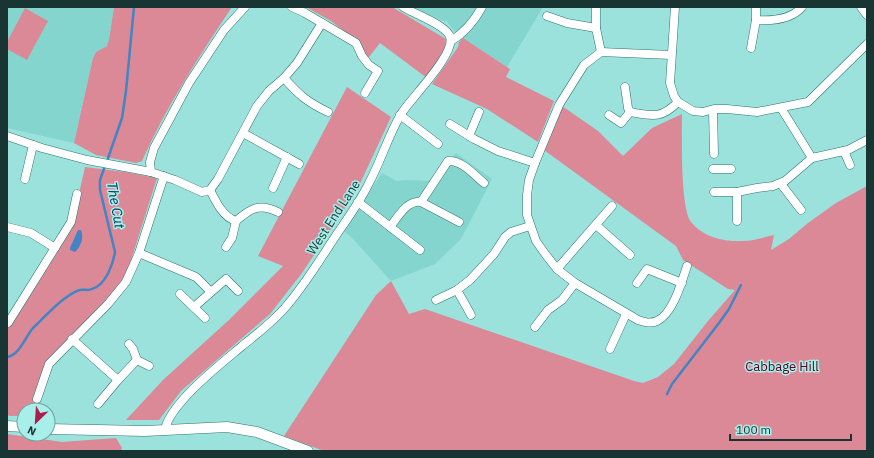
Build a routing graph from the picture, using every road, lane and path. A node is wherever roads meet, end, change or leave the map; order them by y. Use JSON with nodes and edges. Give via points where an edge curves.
{"nodes":[{"id":1,"x":245,"y":7,"type":"edge"},
{"id":2,"x":292,"y":7,"type":"edge"},
{"id":3,"x":403,"y":7,"type":"edge"},
{"id":4,"x":482,"y":7,"type":"edge"},
{"id":5,"x":596,"y":7,"type":"edge"},
{"id":6,"x":675,"y":7,"type":"edge"},
{"id":7,"x":756,"y":7,"type":"edge"},
{"id":8,"x":802,"y":7,"type":"edge"},
{"id":9,"x":547,"y":16,"type":"dead end"},
{"id":10,"x":756,"y":20,"type":"junction"},
{"id":11,"x":322,"y":23,"type":"junction"},
{"id":12,"x":596,"y":28,"type":"junction"},
{"id":13,"x":451,"y":41,"type":"junction"},
{"id":14,"x":867,"y":44,"type":"edge"},
{"id":15,"x":751,"y":48,"type":"dead end"},
{"id":16,"x":601,"y":52,"type":"junction"},
{"id":17,"x":671,"y":55,"type":"junction"},
{"id":18,"x":284,"y":78,"type":"junction"},
{"id":19,"x":625,"y":87,"type":"dead end"},
{"id":20,"x":365,"y":93,"type":"dead end"},
{"id":21,"x":678,"y":102,"type":"junction"},
{"id":22,"x":781,"y":108,"type":"junction"},
{"id":23,"x":713,"y":110,"type":"junction"},
{"id":24,"x":328,"y":112,"type":"dead end"},
{"id":25,"x":479,"y":112,"type":"dead end"},
{"id":26,"x":630,"y":112,"type":"junction"},
{"id":27,"x":400,"y":115,"type":"junction"},
{"id":28,"x":609,"y":115,"type":"dead end"},
{"id":29,"x":450,"y":124,"type":"dead end"},
{"id":30,"x":244,"y":133,"type":"junction"},
{"id":31,"x":7,"y":136,"type":"edge"},
{"id":32,"x":469,"y":136,"type":"junction"},
{"id":33,"x":867,"y":140,"type":"edge"},
{"id":34,"x":438,"y":144,"type":"dead end"},
{"id":35,"x":33,"y":145,"type":"junction"},
{"id":36,"x":844,"y":151,"type":"junction"},
{"id":37,"x":714,"y":154,"type":"dead end"},
{"id":38,"x":287,"y":157,"type":"junction"},
{"id":39,"x":812,"y":158,"type":"junction"},
{"id":40,"x":535,"y":163,"type":"junction"},
{"id":41,"x":299,"y":164,"type":"dead end"},
{"id":42,"x":850,"y":165,"type":"dead end"},
{"id":43,"x":713,"y":169,"type":"dead end"},
{"id":44,"x":730,"y":169,"type":"dead end"},
{"id":45,"x":151,"y":172,"type":"junction"},
{"id":46,"x":164,"y":176,"type":"junction"},
{"id":47,"x":25,"y":179,"type":"dead end"},
{"id":48,"x":484,"y":183,"type":"dead end"},
{"id":49,"x":780,"y":184,"type":"junction"},
{"id":50,"x":273,"y":188,"type":"dead end"},
{"id":51,"x":210,"y":190,"type":"junction"},
{"id":52,"x":714,"y":192,"type":"dead end"},
{"id":53,"x":737,"y":192,"type":"junction"},
{"id":54,"x":77,"y":194,"type":"dead end"},
{"id":55,"x":358,"y":202,"type":"junction"},
{"id":56,"x":421,"y":202,"type":"junction"},
{"id":57,"x":612,"y":206,"type":"dead end"},
{"id":58,"x":801,"y":210,"type":"dead end"},
{"id":59,"x":278,"y":212,"type":"dead end"},
{"id":60,"x":236,"y":220,"type":"junction"},
{"id":61,"x":737,"y":221,"type":"dead end"},
{"id":62,"x":459,"y":222,"type":"dead end"},
{"id":63,"x":596,"y":225,"type":"junction"},
{"id":64,"x":530,"y":226,"type":"junction"},
{"id":65,"x":7,"y":227,"type":"edge"},
{"id":66,"x":390,"y":227,"type":"junction"},
{"id":67,"x":226,"y":247,"type":"dead end"},
{"id":68,"x":55,"y":248,"type":"junction"},
{"id":69,"x":420,"y":250,"type":"dead end"},
{"id":70,"x":139,"y":253,"type":"junction"},
{"id":71,"x":630,"y":255,"type":"dead end"},
{"id":72,"x":688,"y":266,"type":"dead end"},
{"id":73,"x":557,"y":269,"type":"junction"},
{"id":74,"x":575,"y":282,"type":"junction"},
{"id":75,"x":637,"y":282,"type":"dead end"},
{"id":76,"x":682,"y":283,"type":"junction"},
{"id":77,"x":457,"y":290,"type":"junction"},
{"id":78,"x":238,"y":291,"type":"dead end"},
{"id":79,"x":211,"y":292,"type":"junction"},
{"id":80,"x":180,"y":294,"type":"dead end"},
{"id":81,"x":436,"y":300,"type":"dead end"},
{"id":82,"x":194,"y":307,"type":"junction"},
{"id":83,"x":626,"y":314,"type":"junction"},
{"id":84,"x":470,"y":315,"type":"dead end"},
{"id":85,"x":205,"y":318,"type":"dead end"},
{"id":86,"x":8,"y":319,"type":"edge"},
{"id":87,"x":535,"y":327,"type":"dead end"},
{"id":88,"x":72,"y":339,"type":"junction"},
{"id":89,"x":129,"y":344,"type":"dead end"},
{"id":90,"x":610,"y":349,"type":"dead end"},
{"id":91,"x":137,"y":360,"type":"junction"},
{"id":92,"x":149,"y":366,"type":"dead end"},
{"id":93,"x":118,"y":380,"type":"junction"},
{"id":94,"x":37,"y":399,"type":"dead end"},
{"id":95,"x":98,"y":404,"type":"dead end"},
{"id":96,"x":56,"y":429,"type":"edge"},
{"id":97,"x":165,"y":430,"type":"junction"},
{"id":98,"x":308,"y":451,"type":"edge"}],
"edges":[{"from":1,"to":45,"type":"street","via":[[224,30],[189,84],[154,148],[150,162]]},
{"from":2,"to":11,"type":"street"},
{"from":3,"to":13,"type":"street","via":[[444,29],[449,33]]},
{"from":4,"to":13,"type":"street","via":[[459,36]]},
{"from":5,"to":12,"type":"street"},
{"from":6,"to":17,"type":"street"},
{"from":7,"to":10,"type":"street"},
{"from":8,"to":10,"type":"street","via":[[784,18]]},
{"from":9,"to":12,"type":"street"},
{"from":10,"to":15,"type":"street"},
{"from":11,"to":18,"type":"street","via":[[297,63]]},
{"from":11,"to":20,"type":"street","via":[[356,43],[369,65],[378,71]]},
{"from":12,"to":16,"type":"street"},
{"from":13,"to":27,"type":"street","name":"West End Lane","via":[[438,67]]},
{"from":14,"to":22,"type":"street","via":[[808,102]]},
{"from":16,"to":17,"type":"street"},
{"from":16,"to":40,"type":"street","via":[[578,73],[559,105]]},
{"from":17,"to":21,"type":"street","via":[[670,83]]},
{"from":18,"to":24,"type":"street","via":[[309,102]]},
{"from":18,"to":30,"type":"street","via":[[257,106]]},
{"from":19,"to":26,"type":"street"},
{"from":21,"to":23,"type":"street","via":[[693,111]]},
{"from":21,"to":26,"type":"street","via":[[670,110],[657,116]]},
{"from":22,"to":23,"type":"street","via":[[757,112]]},
{"from":22,"to":39,"type":"street"},
{"from":23,"to":37,"type":"street"},
{"from":25,"to":32,"type":"street"},
{"from":26,"to":28,"type":"street","via":[[621,123]]},
{"from":27,"to":34,"type":"street"},
{"from":27,"to":55,"type":"street","name":"West End Lane","via":[[379,164]]},
{"from":29,"to":32,"type":"street"},
{"from":30,"to":38,"type":"street"},
{"from":30,"to":51,"type":"street"},
{"from":31,"to":35,"type":"street"},
{"from":32,"to":40,"type":"street","via":[[498,151]]},
{"from":33,"to":36,"type":"street"},
{"from":35,"to":45,"type":"street","via":[[93,161]]},
{"from":35,"to":47,"type":"street"},
{"from":36,"to":39,"type":"street"},
{"from":36,"to":42,"type":"street"},
{"from":38,"to":41,"type":"street"},
{"from":38,"to":50,"type":"street"},
{"from":39,"to":49,"type":"street"},
{"from":40,"to":64,"type":"street","via":[[527,195]]},
{"from":43,"to":44,"type":"street"},
{"from":45,"to":46,"type":"street"},
{"from":46,"to":51,"type":"street","via":[[202,192]]},
{"from":46,"to":70,"type":"street"},
{"from":48,"to":56,"type":"street","via":[[454,160],[448,161]]},
{"from":49,"to":53,"type":"street"},
{"from":49,"to":58,"type":"street"},
{"from":51,"to":60,"type":"street","via":[[224,213]]},
{"from":52,"to":53,"type":"street"},
{"from":53,"to":61,"type":"street"},
{"from":54,"to":68,"type":"street","via":[[71,222]]},
{"from":55,"to":66,"type":"street"},
{"from":55,"to":97,"type":"street","name":"West End Lane","via":[[283,310],[246,344],[212,370],[174,411]]},
{"from":56,"to":62,"type":"street"},
{"from":56,"to":66,"type":"street","via":[[410,204]]},
{"from":57,"to":63,"type":"street"},
{"from":59,"to":60,"type":"street","via":[[268,207],[258,207],[247,211]]},
{"from":60,"to":67,"type":"street","via":[[232,238]]},
{"from":63,"to":71,"type":"street"},
{"from":63,"to":73,"type":"street"},
{"from":64,"to":73,"type":"street","via":[[536,241]]},
{"from":64,"to":77,"type":"street","via":[[511,232],[505,237],[494,254]]},
{"from":65,"to":68,"type":"street","via":[[30,233]]},
{"from":66,"to":69,"type":"street"},
{"from":68,"to":86,"type":"street"},
{"from":70,"to":79,"type":"street","via":[[196,277]]},
{"from":70,"to":88,"type":"street","via":[[126,282],[108,304]]},
{"from":72,"to":76,"type":"street"},
{"from":73,"to":74,"type":"street"},
{"from":74,"to":83,"type":"street"},
{"from":74,"to":87,"type":"street","via":[[562,300],[548,310]]},
{"from":75,"to":76,"type":"street","via":[[647,270]]},
{"from":76,"to":83,"type":"street","via":[[670,308],[657,321],[647,323]]},
{"from":77,"to":81,"type":"street"},
{"from":77,"to":84,"type":"street"},
{"from":78,"to":79,"type":"street","via":[[226,279]]},
{"from":79,"to":82,"type":"street"},
{"from":80,"to":82,"type":"street"},
{"from":82,"to":85,"type":"street"},
{"from":83,"to":90,"type":"street"},
{"from":88,"to":93,"type":"street"},
{"from":88,"to":94,"type":"street","via":[[49,364]]},
{"from":89,"to":91,"type":"street"},
{"from":91,"to":92,"type":"street"},
{"from":91,"to":93,"type":"street"},
{"from":93,"to":95,"type":"street"},
{"from":96,"to":97,"type":"main road"},
{"from":97,"to":98,"type":"main road","via":[[227,427],[241,429],[257,432]]}]}
